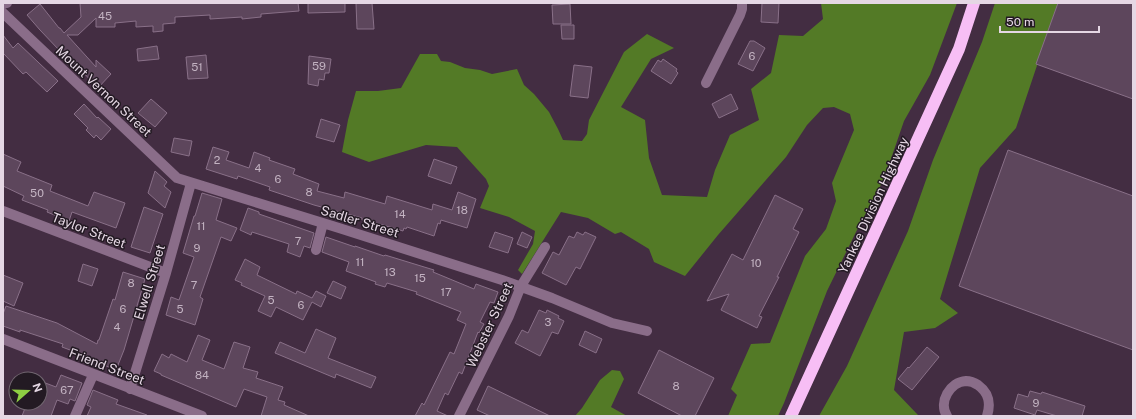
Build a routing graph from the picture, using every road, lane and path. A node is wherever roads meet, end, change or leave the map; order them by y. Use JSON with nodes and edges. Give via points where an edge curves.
{"nodes":[{"id":1,"x":7,"y":3,"type":"edge"},
{"id":2,"x":742,"y":3,"type":"edge"},
{"id":3,"x":974,"y":3,"type":"edge"},
{"id":4,"x":3,"y":4,"type":"edge"},
{"id":5,"x":3,"y":13,"type":"edge"},
{"id":6,"x":706,"y":83,"type":"dead end"},
{"id":7,"x":191,"y":183,"type":"junction"},
{"id":8,"x":3,"y":211,"type":"edge"},
{"id":9,"x":323,"y":223,"type":"junction"},
{"id":10,"x":545,"y":247,"type":"dead end"},
{"id":11,"x":316,"y":250,"type":"dead end"},
{"id":12,"x":166,"y":273,"type":"junction"},
{"id":13,"x":521,"y":286,"type":"junction"},
{"id":14,"x":647,"y":332,"type":"dead end"},
{"id":15,"x":3,"y":339,"type":"edge"},
{"id":16,"x":93,"y":375,"type":"junction"},
{"id":17,"x":130,"y":389,"type":"junction"},
{"id":18,"x":198,"y":415,"type":"edge"},
{"id":19,"x":75,"y":416,"type":"edge"},
{"id":20,"x":459,"y":416,"type":"edge"},
{"id":21,"x":791,"y":416,"type":"edge"},
{"id":22,"x":947,"y":416,"type":"edge"},
{"id":23,"x":987,"y":416,"type":"edge"}],
"edges":[{"from":1,"to":4,"type":"street"},
{"from":2,"to":6,"type":"street","via":[[737,21]]},
{"from":3,"to":21,"type":"highway","name":"Yankee Division Highway","via":[[959,49]]},
{"from":5,"to":7,"type":"street","name":"Mount Vernon Street","via":[[178,178]]},
{"from":7,"to":9,"type":"street","name":"Sadler Street"},
{"from":7,"to":12,"type":"street","name":"Elwell Street"},
{"from":8,"to":12,"type":"street","name":"Taylor Street"},
{"from":9,"to":11,"type":"street"},
{"from":9,"to":13,"type":"street","name":"Sadler Street"},
{"from":10,"to":13,"type":"street","name":"Webster Street"},
{"from":12,"to":17,"type":"street","name":"Elwell Street"},
{"from":13,"to":14,"type":"street","name":"Sadler Street","via":[[612,323]]},
{"from":13,"to":20,"type":"street","name":"Webster Street"},
{"from":15,"to":16,"type":"street","name":"Friend Street"},
{"from":16,"to":17,"type":"street","name":"Friend Street"},
{"from":16,"to":19,"type":"street"},
{"from":17,"to":18,"type":"street","name":"Friend Street"},
{"from":22,"to":23,"type":"street","via":[[943,405],[944,398],[953,386],[966,381],[974,382],[988,395]]}]}
